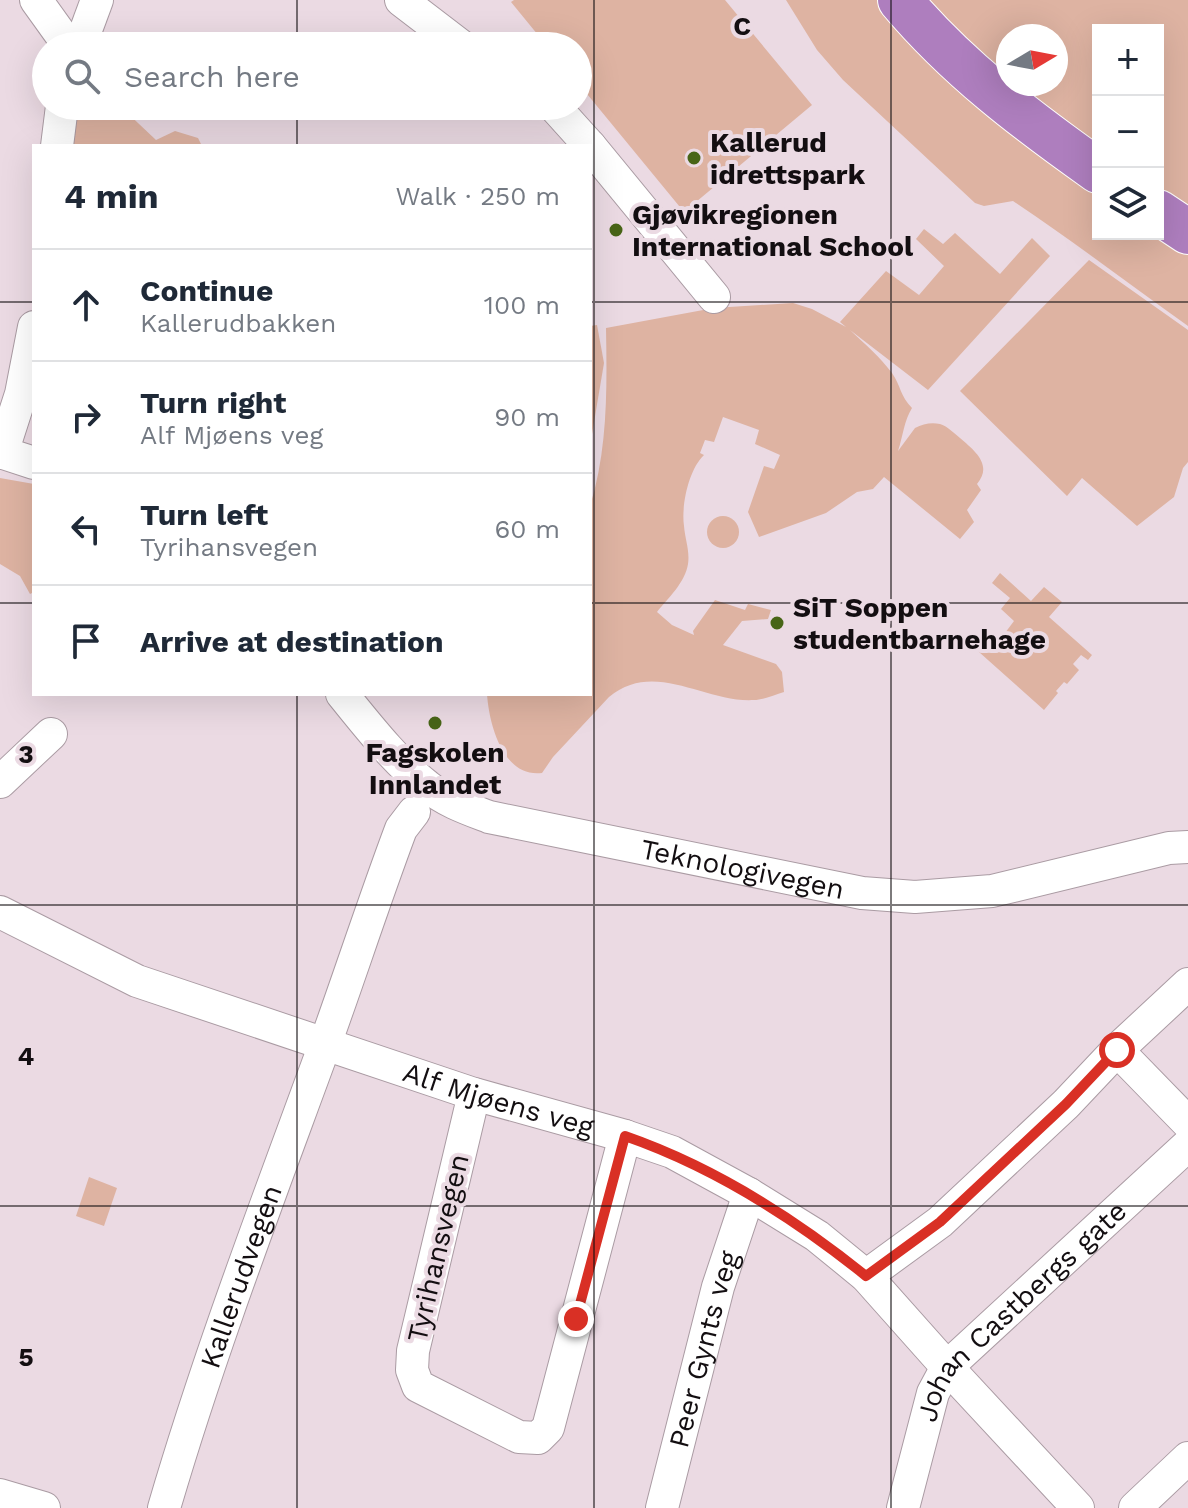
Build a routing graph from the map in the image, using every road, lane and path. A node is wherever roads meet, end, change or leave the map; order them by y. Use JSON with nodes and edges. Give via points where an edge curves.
{"nodes":[{"id":1,"x":36,"y":0,"type":"edge"},
{"id":2,"x":97,"y":0,"type":"edge"},
{"id":3,"x":401,"y":0,"type":"edge"},
{"id":4,"x":900,"y":0,"type":"edge"},
{"id":5,"x":59,"y":32,"type":"edge"},
{"id":6,"x":85,"y":32,"type":"edge"},
{"id":7,"x":443,"y":32,"type":"edge"},
{"id":8,"x":60,"y":120,"type":"edge"},
{"id":9,"x":567,"y":120,"type":"edge"},
{"id":10,"x":57,"y":144,"type":"edge"},
{"id":11,"x":588,"y":144,"type":"edge"},
{"id":12,"x":592,"y":148,"type":"edge"},
{"id":13,"x":1094,"y":168,"type":"edge"},
{"id":14,"x":1164,"y":216,"type":"edge"},
{"id":15,"x":1188,"y":232,"type":"edge"},
{"id":16,"x":714,"y":297,"type":"dead end"},
{"id":17,"x":32,"y":337,"type":"edge"},
{"id":18,"x":1,"y":453,"type":"edge"},
{"id":19,"x":32,"y":462,"type":"edge"},
{"id":20,"x":344,"y":696,"type":"edge"},
{"id":21,"x":51,"y":734,"type":"dead end"},
{"id":22,"x":0,"y":782,"type":"edge"},
{"id":23,"x":414,"y":812,"type":"dead end"},
{"id":24,"x":1188,"y":847,"type":"edge"},
{"id":25,"x":0,"y":912,"type":"edge"},
{"id":26,"x":1188,"y":984,"type":"edge"},
{"id":27,"x":324,"y":1045,"type":"junction"},
{"id":28,"x":1117,"y":1050,"type":"junction"},
{"id":29,"x":474,"y":1094,"type":"junction"},
{"id":30,"x":1188,"y":1123,"type":"edge"},
{"id":31,"x":625,"y":1136,"type":"junction"},
{"id":32,"x":1188,"y":1145,"type":"edge"},
{"id":33,"x":749,"y":1194,"type":"junction"},
{"id":34,"x":866,"y":1276,"type":"junction"},
{"id":35,"x":947,"y":1367,"type":"junction"},
{"id":36,"x":1188,"y":1458,"type":"edge"},
{"id":37,"x":0,"y":1495,"type":"edge"},
{"id":38,"x":44,"y":1508,"type":"edge"},
{"id":39,"x":164,"y":1508,"type":"edge"},
{"id":40,"x":662,"y":1508,"type":"edge"},
{"id":41,"x":903,"y":1508,"type":"edge"},
{"id":42,"x":1078,"y":1508,"type":"edge"},
{"id":43,"x":1135,"y":1508,"type":"edge"}],
"edges":[{"from":1,"to":5,"type":"street"},
{"from":2,"to":6,"type":"street"},
{"from":3,"to":7,"type":"street"},
{"from":4,"to":13,"type":"highway","via":[[989,90]]},
{"from":8,"to":10,"type":"street"},
{"from":9,"to":11,"type":"street"},
{"from":12,"to":16,"type":"street"},
{"from":14,"to":15,"type":"highway"},
{"from":17,"to":18,"type":"street","via":[[21,394]]},
{"from":18,"to":19,"type":"street"},
{"from":20,"to":24,"type":"street","name":"Teknologivegen","via":[[401,762],[429,788],[462,807],[489,817],[862,893],[915,897],[992,891]]},
{"from":21,"to":22,"type":"street"},
{"from":23,"to":27,"type":"street","name":"Kallerudvegen","via":[[401,829]]},
{"from":25,"to":27,"type":"street","name":"Alf Mjøens veg","via":[[137,981]]},
{"from":26,"to":28,"type":"street"},
{"from":27,"to":29,"type":"street","name":"Alf Mjøens veg"},
{"from":27,"to":39,"type":"street","name":"Kallerudvegen","via":[[258,1219]]},
{"from":28,"to":30,"type":"street"},
{"from":28,"to":34,"type":"street","via":[[940,1222]]},
{"from":29,"to":31,"type":"street","name":"Alf Mjøens veg"},
{"from":29,"to":31,"type":"street","name":"Tyrihansvegen","via":[[412,1370],[418,1386],[519,1437],[538,1438],[548,1428]]},
{"from":31,"to":33,"type":"street","name":"Alf Mjøens veg","via":[[672,1152]]},
{"from":32,"to":35,"type":"street","name":"Johan Castbergs gate"},
{"from":33,"to":34,"type":"street","name":"Alf Mjøens veg","via":[[817,1236]]},
{"from":33,"to":40,"type":"street","name":"Peer Gynts veg","via":[[718,1287]]},
{"from":34,"to":35,"type":"street","name":"Alf Mjøens veg"},
{"from":35,"to":41,"type":"street","name":"Johan Castbergs gate","via":[[933,1393]]},
{"from":35,"to":42,"type":"street","name":"Alf Mjøens veg"},
{"from":36,"to":43,"type":"street"},
{"from":37,"to":38,"type":"street"}]}
